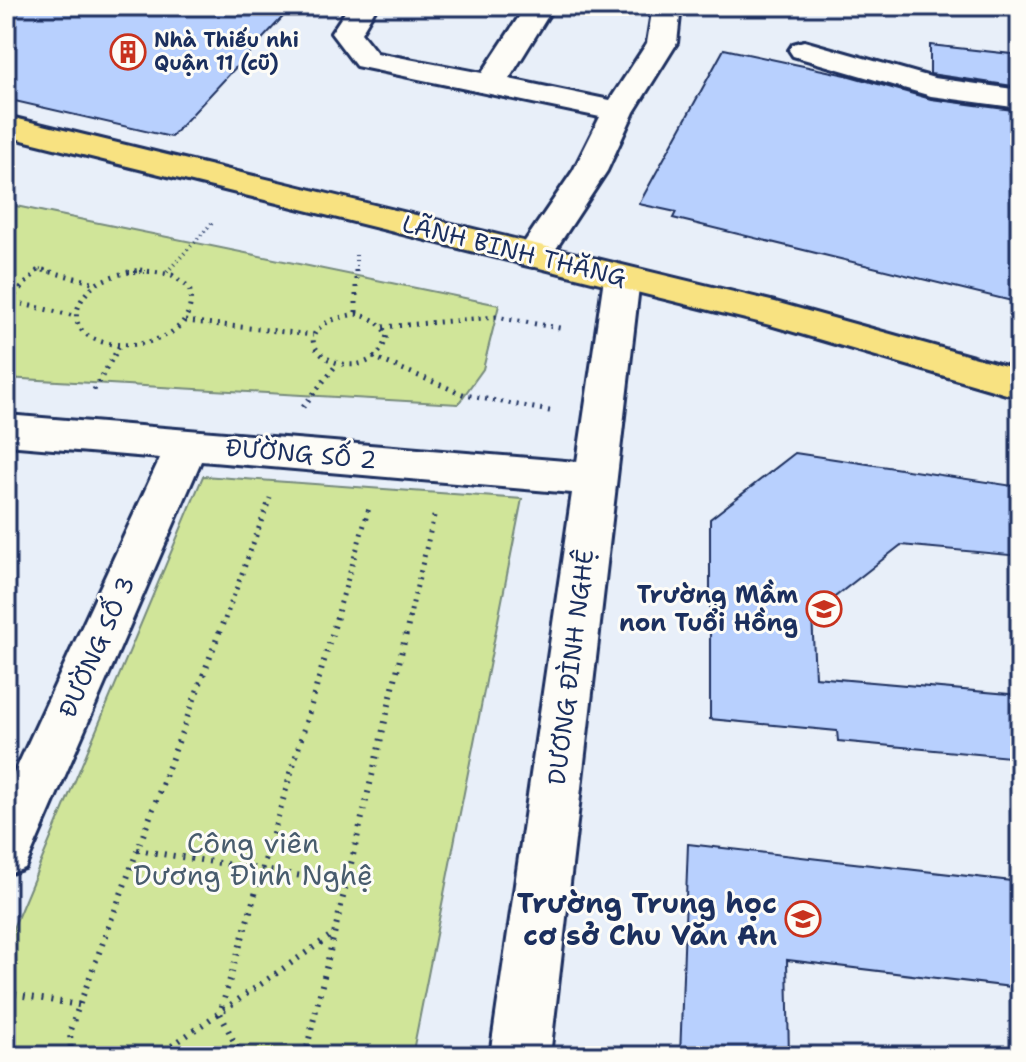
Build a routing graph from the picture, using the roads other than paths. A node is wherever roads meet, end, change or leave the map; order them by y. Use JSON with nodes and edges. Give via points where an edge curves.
{"nodes":[{"id":1,"x":363,"y":6,"type":"edge"},
{"id":2,"x":540,"y":6,"type":"edge"},
{"id":3,"x":667,"y":6,"type":"edge"},
{"id":4,"x":804,"y":50,"type":"dead end"},
{"id":5,"x":490,"y":85,"type":"junction"},
{"id":6,"x":1020,"y":99,"type":"edge"},
{"id":7,"x":618,"y":112,"type":"junction"},
{"id":8,"x":6,"y":126,"type":"edge"},
{"id":9,"x":533,"y":256,"type":"junction"},
{"id":10,"x":622,"y":278,"type":"junction"},
{"id":11,"x":1020,"y":384,"type":"edge"},
{"id":12,"x":6,"y":430,"type":"edge"},
{"id":13,"x":187,"y":445,"type":"junction"},
{"id":14,"x":595,"y":479,"type":"junction"},
{"id":15,"x":6,"y":850,"type":"edge"},
{"id":16,"x":520,"y":1056,"type":"edge"}],
"edges":[{"from":1,"to":5,"type":"street","via":[[346,33],[367,60]]},
{"from":2,"to":5,"type":"street"},
{"from":3,"to":7,"type":"street","via":[[662,43]]},
{"from":4,"to":6,"type":"street","via":[[931,87]]},
{"from":5,"to":7,"type":"street"},
{"from":7,"to":9,"type":"street","via":[[590,171]]},
{"from":8,"to":9,"type":"main road","name":"LÃNH BINH THĂNG"},
{"from":9,"to":10,"type":"main road","name":"LÃNH BINH THĂNG"},
{"from":10,"to":11,"type":"main road","name":"LÃNH BINH THĂNG","via":[[775,314]]},
{"from":10,"to":14,"type":"street","name":"DƯƠNG ĐÌNH NGHỆ"},
{"from":12,"to":13,"type":"street","name":"ĐƯỜNG SỐ 2"},
{"from":13,"to":14,"type":"street","name":"ĐƯỜNG SỐ 2"},
{"from":13,"to":15,"type":"street","name":"ĐƯỜNG SỐ 3"},
{"from":14,"to":16,"type":"street","name":"DƯƠNG ĐÌNH NGHỆ"}]}
